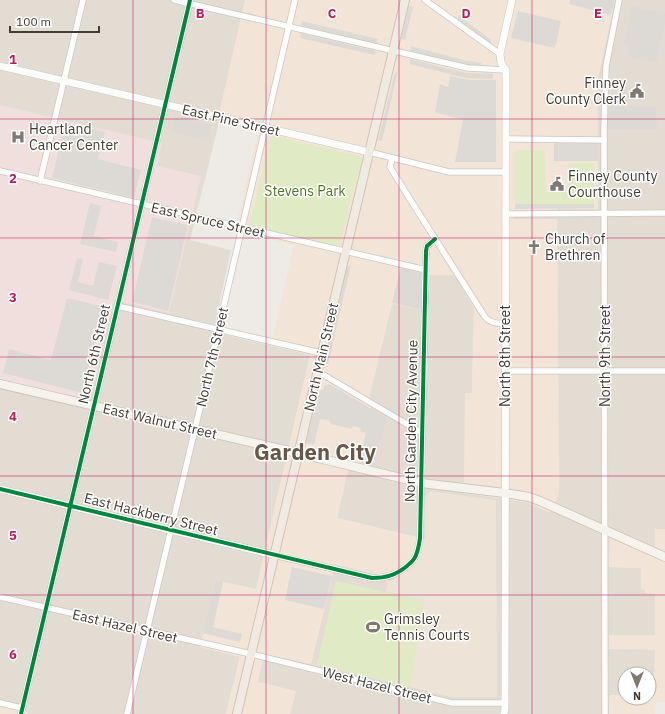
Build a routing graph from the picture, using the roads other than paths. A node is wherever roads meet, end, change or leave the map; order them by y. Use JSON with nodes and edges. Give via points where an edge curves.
{"nodes":[{"id":1,"x":83,"y":0,"type":"edge"},
{"id":2,"x":174,"y":0,"type":"edge"},
{"id":3,"x":295,"y":0,"type":"edge"},
{"id":4,"x":404,"y":0,"type":"edge"},
{"id":5,"x":425,"y":0,"type":"edge"},
{"id":6,"x":512,"y":0,"type":"edge"},
{"id":7,"x":619,"y":0,"type":"edge"},
{"id":8,"x":189,"y":2,"type":"edge"},
{"id":9,"x":289,"y":26,"type":"junction"},
{"id":10,"x":393,"y":51,"type":"junction"},
{"id":11,"x":500,"y":54,"type":"junction"},
{"id":12,"x":0,"y":66,"type":"edge"},
{"id":13,"x":506,"y":70,"type":"junction"},
{"id":14,"x":64,"y":81,"type":"junction"},
{"id":15,"x":165,"y":104,"type":"junction"},
{"id":16,"x":265,"y":128,"type":"junction"},
{"id":17,"x":506,"y":139,"type":"junction"},
{"id":18,"x":604,"y":140,"type":"junction"},
{"id":19,"x":369,"y":152,"type":"junction"},
{"id":20,"x":392,"y":158,"type":"junction"},
{"id":21,"x":0,"y":171,"type":"edge"},
{"id":22,"x":505,"y":172,"type":"junction"},
{"id":23,"x":40,"y":180,"type":"junction"},
{"id":24,"x":141,"y":204,"type":"junction"},
{"id":25,"x":604,"y":213,"type":"junction"},
{"id":26,"x":665,"y":213,"type":"edge"},
{"id":27,"x":506,"y":214,"type":"junction"},
{"id":28,"x":242,"y":228,"type":"junction"},
{"id":29,"x":435,"y":239,"type":"junction"},
{"id":30,"x":346,"y":252,"type":"junction"},
{"id":31,"x":426,"y":270,"type":"junction"},
{"id":32,"x":117,"y":306,"type":"junction"},
{"id":33,"x":506,"y":324,"type":"junction"},
{"id":34,"x":218,"y":330,"type":"junction"},
{"id":35,"x":321,"y":353,"type":"junction"},
{"id":36,"x":317,"y":371,"type":"junction"},
{"id":37,"x":505,"y":371,"type":"junction"},
{"id":38,"x":605,"y":371,"type":"junction"},
{"id":39,"x":665,"y":371,"type":"edge"},
{"id":40,"x":0,"y":384,"type":"edge"},
{"id":41,"x":93,"y":405,"type":"junction"},
{"id":42,"x":195,"y":429,"type":"junction"},
{"id":43,"x":422,"y":433,"type":"junction"},
{"id":44,"x":298,"y":453,"type":"junction"},
{"id":45,"x":421,"y":483,"type":"junction"},
{"id":46,"x":0,"y":489,"type":"edge"},
{"id":47,"x":505,"y":493,"type":"junction"},
{"id":48,"x":70,"y":506,"type":"junction"},
{"id":49,"x":171,"y":530,"type":"junction"},
{"id":50,"x":605,"y":530,"type":"junction"},
{"id":51,"x":274,"y":555,"type":"junction"},
{"id":52,"x":665,"y":557,"type":"edge"},
{"id":53,"x":0,"y":597,"type":"edge"},
{"id":54,"x":46,"y":608,"type":"junction"},
{"id":55,"x":147,"y":631,"type":"junction"},
{"id":56,"x":251,"y":654,"type":"junction"},
{"id":57,"x":0,"y":703,"type":"edge"},
{"id":58,"x":505,"y":703,"type":"junction"},
{"id":59,"x":21,"y":711,"type":"edge"},
{"id":60,"x":127,"y":714,"type":"edge"},
{"id":61,"x":237,"y":714,"type":"edge"},
{"id":62,"x":504,"y":714,"type":"edge"},
{"id":63,"x":605,"y":714,"type":"edge"}],
"edges":[{"from":1,"to":14,"type":"street"},
{"from":2,"to":8,"type":"street"},
{"from":3,"to":9,"type":"street","name":"North 7th Street"},
{"from":4,"to":10,"type":"main road","name":"North Main Street"},
{"from":5,"to":11,"type":"street"},
{"from":6,"to":11,"type":"street"},
{"from":7,"to":18,"type":"street","name":"North 9th Street","via":[[606,66]]},
{"from":8,"to":9,"type":"street"},
{"from":8,"to":15,"type":"street","name":"North 6th Street"},
{"from":9,"to":10,"type":"street"},
{"from":9,"to":16,"type":"street","name":"North 7th Street"},
{"from":10,"to":13,"type":"street","via":[[468,68]]},
{"from":10,"to":19,"type":"main road","name":"North Main Street"},
{"from":11,"to":13,"type":"street","name":"North 8th Street","via":[[501,63]]},
{"from":12,"to":14,"type":"street","name":"East Pine Street"},
{"from":13,"to":17,"type":"street","name":"North 8th Street"},
{"from":14,"to":15,"type":"street","name":"East Pine Street"},
{"from":14,"to":23,"type":"street"},
{"from":15,"to":16,"type":"street","name":"East Pine Street"},
{"from":15,"to":24,"type":"street","name":"North 6th Street"},
{"from":16,"to":19,"type":"street","name":"East Pine Street"},
{"from":16,"to":28,"type":"street","name":"North 7th Street"},
{"from":17,"to":18,"type":"street"},
{"from":17,"to":22,"type":"street","name":"North 8th Street"},
{"from":18,"to":25,"type":"street","name":"North 9th Street"},
{"from":19,"to":20,"type":"street"},
{"from":19,"to":30,"type":"main road","name":"North Main Street"},
{"from":20,"to":22,"type":"street","via":[[449,172]]},
{"from":20,"to":29,"type":"street","via":[[390,167]]},
{"from":21,"to":23,"type":"street","name":"East Spruce Street"},
{"from":22,"to":27,"type":"street","name":"North 8th Street"},
{"from":23,"to":24,"type":"street","name":"East Spruce Street"},
{"from":24,"to":28,"type":"street","name":"East Spruce Street"},
{"from":24,"to":32,"type":"street","name":"North 6th Street"},
{"from":25,"to":26,"type":"street"},
{"from":25,"to":27,"type":"street"},
{"from":25,"to":38,"type":"street","name":"North 9th Street"},
{"from":27,"to":33,"type":"street","name":"North 8th Street"},
{"from":28,"to":30,"type":"street","name":"East Spruce Street"},
{"from":28,"to":34,"type":"street","name":"North 7th Street"},
{"from":29,"to":31,"type":"street","name":"North Garden City Avenue","via":[[426,248]]},
{"from":29,"to":33,"type":"street","via":[[486,317],[491,322]]},
{"from":30,"to":31,"type":"street","name":"East Spruce Street"},
{"from":30,"to":35,"type":"main road","name":"North Main Street"},
{"from":31,"to":43,"type":"street","name":"North Garden City Avenue"},
{"from":32,"to":34,"type":"street"},
{"from":32,"to":41,"type":"street","name":"North 6th Street"},
{"from":33,"to":37,"type":"street","name":"North 8th Street"},
{"from":34,"to":35,"type":"street"},
{"from":34,"to":42,"type":"street","name":"North 7th Street"},
{"from":35,"to":36,"type":"main road","name":"North Main Street"},
{"from":36,"to":43,"type":"street"},
{"from":36,"to":44,"type":"main road","name":"North Main Street"},
{"from":37,"to":38,"type":"street"},
{"from":37,"to":47,"type":"street","name":"North 8th Street"},
{"from":38,"to":39,"type":"street"},
{"from":38,"to":50,"type":"street","name":"North 9th Street"},
{"from":40,"to":41,"type":"main road","name":"East Walnut Street"},
{"from":41,"to":42,"type":"main road","name":"East Walnut Street"},
{"from":41,"to":48,"type":"street","name":"North 6th Street"},
{"from":42,"to":44,"type":"main road","name":"East Walnut Street"},
{"from":42,"to":49,"type":"street","name":"North 7th Street"},
{"from":43,"to":45,"type":"street","name":"North Garden City Avenue"},
{"from":44,"to":45,"type":"main road","name":"East Walnut Street"},
{"from":44,"to":51,"type":"main road","name":"North Main Street"},
{"from":45,"to":47,"type":"main road","name":"East Walnut Street"},
{"from":45,"to":51,"type":"street","name":"North Garden City Avenue","via":[[418,550],[414,559],[402,571],[382,578],[372,578]]},
{"from":46,"to":48,"type":"street","name":"East Hackberry Street"},
{"from":47,"to":50,"type":"main road","name":"East Walnut Street","via":[[540,501]]},
{"from":47,"to":58,"type":"street","name":"North 8th Street"},
{"from":48,"to":49,"type":"street","name":"East Hackberry Street"},
{"from":48,"to":54,"type":"street","name":"North 6th Street"},
{"from":49,"to":51,"type":"street","name":"East Hackberry Street"},
{"from":49,"to":55,"type":"street","name":"North 7th Street"},
{"from":50,"to":52,"type":"main road","name":"East Walnut Street"},
{"from":50,"to":63,"type":"street","name":"North 9th Street"},
{"from":51,"to":56,"type":"main road","name":"North Main Street"},
{"from":53,"to":54,"type":"street","name":"East Hazel Street"},
{"from":54,"to":55,"type":"street","name":"East Hazel Street"},
{"from":54,"to":59,"type":"street","name":"North 6th Street"},
{"from":55,"to":56,"type":"street","name":"East Hazel Street"},
{"from":55,"to":60,"type":"street","name":"North 7th Street"},
{"from":56,"to":58,"type":"street","name":"West Hazel Street","via":[[452,703]]},
{"from":56,"to":61,"type":"main road","name":"North Main Street"},
{"from":57,"to":59,"type":"street"},
{"from":58,"to":62,"type":"street","name":"North 8th Street"}]}
